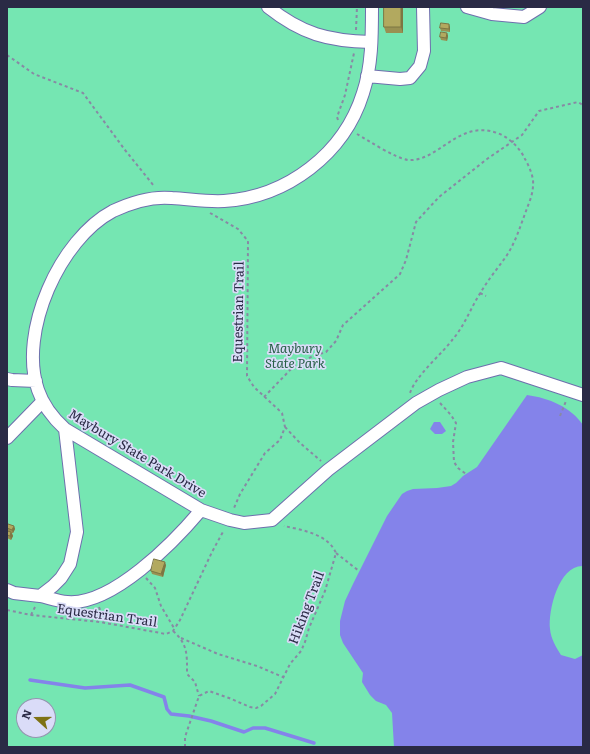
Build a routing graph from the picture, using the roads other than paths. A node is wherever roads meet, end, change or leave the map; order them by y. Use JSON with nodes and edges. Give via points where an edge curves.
{"nodes":[{"id":1,"x":268,"y":7,"type":"edge"},
{"id":2,"x":372,"y":7,"type":"edge"},
{"id":3,"x":424,"y":7,"type":"edge"},
{"id":4,"x":467,"y":7,"type":"edge"},
{"id":5,"x":540,"y":7,"type":"edge"},
{"id":6,"x":371,"y":42,"type":"junction"},
{"id":7,"x":367,"y":76,"type":"junction"},
{"id":8,"x":7,"y":379,"type":"edge"},
{"id":9,"x":36,"y":381,"type":"junction"},
{"id":10,"x":583,"y":395,"type":"edge"},
{"id":11,"x":43,"y":401,"type":"junction"},
{"id":12,"x":65,"y":430,"type":"junction"},
{"id":13,"x":7,"y":438,"type":"edge"},
{"id":14,"x":205,"y":512,"type":"junction"},
{"id":15,"x":7,"y":590,"type":"edge"},
{"id":16,"x":40,"y":596,"type":"junction"}],
"edges":[{"from":1,"to":6,"type":"lane","via":[[282,18],[313,34],[355,42]]},
{"from":2,"to":6,"type":"lane","name":"Maybury State Park Drive"},
{"from":3,"to":7,"type":"lane","via":[[424,51],[420,66],[410,78]]},
{"from":4,"to":5,"type":"lane","via":[[492,14],[524,17]]},
{"from":6,"to":7,"type":"lane","name":"Maybury State Park Drive"},
{"from":7,"to":9,"type":"lane","name":"Maybury State Park Drive","via":[[359,106],[332,150],[294,180],[244,198],[163,198],[141,201],[112,212],[89,230],[71,249],[46,295],[36,324]]},
{"from":8,"to":9,"type":"lane"},
{"from":9,"to":11,"type":"lane","name":"Maybury State Park Drive"},
{"from":10,"to":14,"type":"lane","name":"Maybury State Park Drive","via":[[501,368],[467,377],[414,405],[328,470],[272,520],[244,523]]},
{"from":11,"to":12,"type":"lane","name":"Maybury State Park Drive"},
{"from":11,"to":13,"type":"lane"},
{"from":12,"to":14,"type":"lane","name":"Maybury State Park Drive"},
{"from":12,"to":16,"type":"lane","via":[[77,532],[70,564],[57,582]]},
{"from":14,"to":16,"type":"lane","via":[[115,588],[88,600],[68,602]]},
{"from":15,"to":16,"type":"lane"}]}
